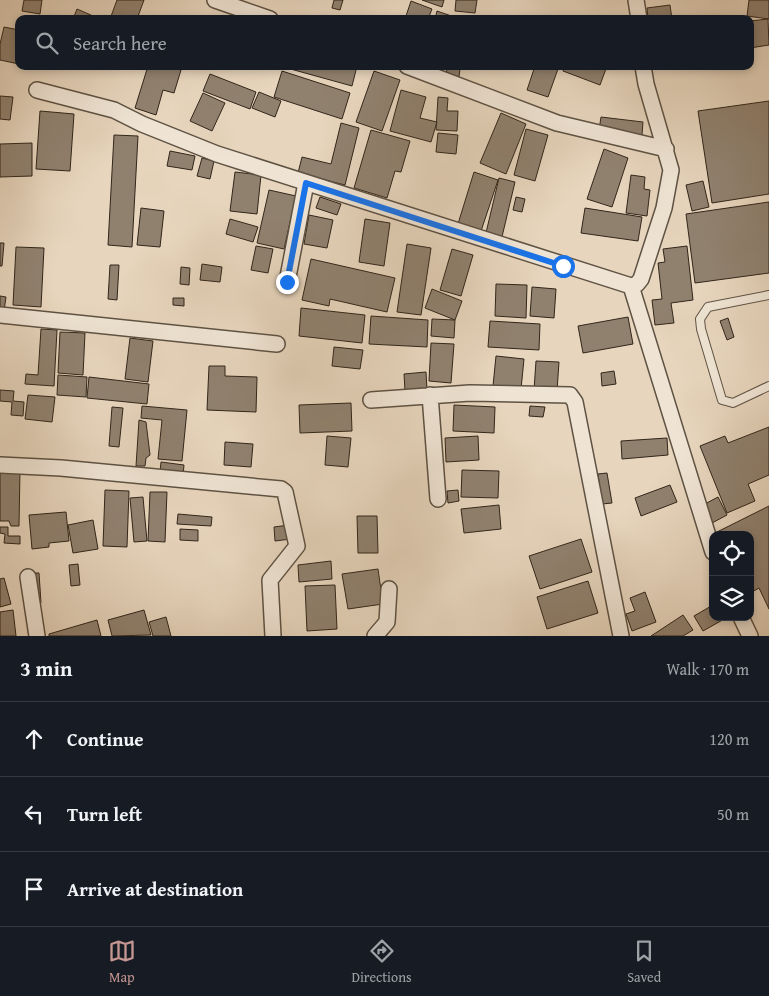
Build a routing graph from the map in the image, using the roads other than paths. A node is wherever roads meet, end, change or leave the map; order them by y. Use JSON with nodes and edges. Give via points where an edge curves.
{"nodes":[{"id":1,"x":216,"y":0,"type":"edge"},
{"id":2,"x":636,"y":0,"type":"edge"},
{"id":3,"x":259,"y":15,"type":"edge"},
{"id":4,"x":638,"y":15,"type":"edge"},
{"id":5,"x":418,"y":70,"type":"edge"},
{"id":6,"x":644,"y":70,"type":"edge"},
{"id":7,"x":37,"y":90,"type":"dead end"},
{"id":8,"x":666,"y":149,"type":"junction"},
{"id":9,"x":306,"y":183,"type":"junction"},
{"id":10,"x":287,"y":282,"type":"dead end"},
{"id":11,"x":631,"y":286,"type":"junction"},
{"id":12,"x":769,"y":295,"type":"edge"},
{"id":13,"x":0,"y":315,"type":"edge"},
{"id":14,"x":277,"y":344,"type":"dead end"},
{"id":15,"x":769,"y":386,"type":"edge"},
{"id":16,"x":430,"y":395,"type":"junction"},
{"id":17,"x":372,"y":400,"type":"dead end"},
{"id":18,"x":0,"y":466,"type":"edge"},
{"id":19,"x":438,"y":499,"type":"dead end"},
{"id":20,"x":709,"y":539,"type":"edge"},
{"id":21,"x":28,"y":577,"type":"dead end"},
{"id":22,"x":389,"y":589,"type":"dead end"},
{"id":23,"x":743,"y":621,"type":"edge"},
{"id":24,"x":37,"y":636,"type":"edge"},
{"id":25,"x":273,"y":636,"type":"edge"},
{"id":26,"x":375,"y":636,"type":"edge"},
{"id":27,"x":621,"y":636,"type":"edge"},
{"id":28,"x":750,"y":636,"type":"edge"}],
"edges":[{"from":1,"to":3,"type":"street"},
{"from":2,"to":4,"type":"street"},
{"from":5,"to":8,"type":"street","via":[[557,123]]},
{"from":6,"to":8,"type":"street","via":[[655,119]]},
{"from":7,"to":9,"type":"street","via":[[114,110],[217,154]]},
{"from":8,"to":11,"type":"street","via":[[671,170],[664,208],[642,279]]},
{"from":9,"to":10,"type":"street"},
{"from":9,"to":11,"type":"street"},
{"from":11,"to":20,"type":"street"},
{"from":12,"to":15,"type":"lane","via":[[708,308],[700,319],[722,400],[733,403]]},
{"from":13,"to":14,"type":"street"},
{"from":16,"to":17,"type":"street"},
{"from":16,"to":19,"type":"street"},
{"from":16,"to":27,"type":"street","via":[[470,392],[570,395],[574,398]]},
{"from":18,"to":25,"type":"street","via":[[61,468],[286,492],[297,546],[270,580]]},
{"from":21,"to":24,"type":"street"},
{"from":22,"to":26,"type":"street","via":[[387,622]]},
{"from":23,"to":28,"type":"street"}]}
